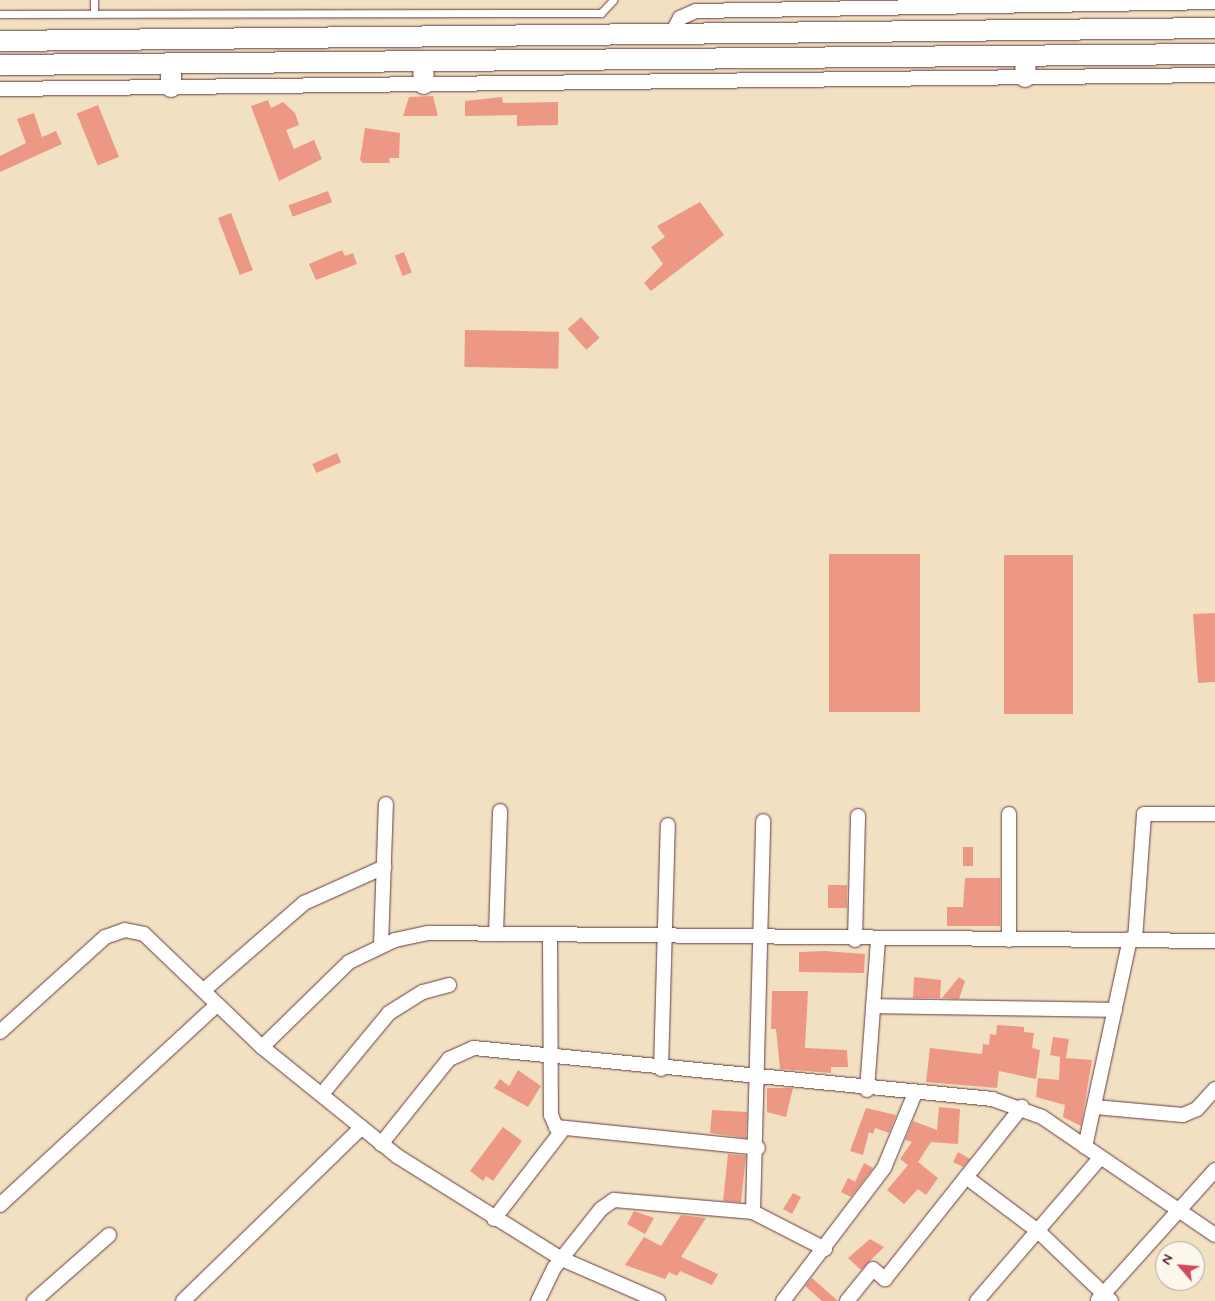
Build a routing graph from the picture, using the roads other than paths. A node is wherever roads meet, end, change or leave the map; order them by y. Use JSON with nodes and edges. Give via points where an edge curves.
{"nodes":[{"id":1,"x":94,"y":0,"type":"edge"},
{"id":2,"x":613,"y":0,"type":"edge"},
{"id":3,"x":1215,"y":2,"type":"edge"},
{"id":4,"x":94,"y":13,"type":"junction"},
{"id":5,"x":0,"y":14,"type":"edge"},
{"id":6,"x":1215,"y":28,"type":"edge"},
{"id":7,"x":672,"y":34,"type":"junction"},
{"id":8,"x":0,"y":40,"type":"edge"},
{"id":9,"x":1215,"y":54,"type":"edge"},
{"id":10,"x":1026,"y":56,"type":"junction"},
{"id":11,"x":423,"y":61,"type":"junction"},
{"id":12,"x":171,"y":63,"type":"junction"},
{"id":13,"x":0,"y":65,"type":"edge"},
{"id":14,"x":1215,"y":75,"type":"edge"},
{"id":15,"x":1025,"y":77,"type":"junction"},
{"id":16,"x":424,"y":84,"type":"junction"},
{"id":17,"x":171,"y":87,"type":"junction"},
{"id":18,"x":0,"y":89,"type":"edge"},
{"id":19,"x":386,"y":804,"type":"dead end"},
{"id":20,"x":500,"y":811,"type":"dead end"},
{"id":21,"x":1010,"y":814,"type":"dead end"},
{"id":22,"x":1215,"y":814,"type":"edge"},
{"id":23,"x":858,"y":816,"type":"dead end"},
{"id":24,"x":763,"y":821,"type":"dead end"},
{"id":25,"x":668,"y":825,"type":"dead end"},
{"id":26,"x":384,"y":866,"type":"junction"},
{"id":27,"x":496,"y":934,"type":"junction"},
{"id":28,"x":550,"y":935,"type":"junction"},
{"id":29,"x":665,"y":937,"type":"junction"},
{"id":30,"x":762,"y":938,"type":"junction"},
{"id":31,"x":1132,"y":939,"type":"junction"},
{"id":32,"x":855,"y":940,"type":"junction"},
{"id":33,"x":878,"y":940,"type":"junction"},
{"id":34,"x":1009,"y":940,"type":"junction"},
{"id":35,"x":1215,"y":941,"type":"edge"},
{"id":36,"x":382,"y":945,"type":"junction"},
{"id":37,"x":449,"y":985,"type":"dead end"},
{"id":38,"x":204,"y":990,"type":"junction"},
{"id":39,"x":216,"y":1005,"type":"junction"},
{"id":40,"x":873,"y":1006,"type":"junction"},
{"id":41,"x":1115,"y":1010,"type":"junction"},
{"id":42,"x":0,"y":1032,"type":"edge"},
{"id":43,"x":262,"y":1048,"type":"junction"},
{"id":44,"x":553,"y":1057,"type":"junction"},
{"id":45,"x":661,"y":1069,"type":"junction"},
{"id":46,"x":760,"y":1079,"type":"junction"},
{"id":47,"x":1215,"y":1088,"type":"edge"},
{"id":48,"x":866,"y":1090,"type":"junction"},
{"id":49,"x":915,"y":1093,"type":"junction"},
{"id":50,"x":322,"y":1094,"type":"junction"},
{"id":51,"x":1022,"y":1107,"type":"junction"},
{"id":52,"x":1095,"y":1107,"type":"junction"},
{"id":53,"x":362,"y":1128,"type":"junction"},
{"id":54,"x":564,"y":1128,"type":"junction"},
{"id":55,"x":381,"y":1144,"type":"junction"},
{"id":56,"x":1085,"y":1147,"type":"junction"},
{"id":57,"x":758,"y":1148,"type":"junction"},
{"id":58,"x":1100,"y":1158,"type":"junction"},
{"id":59,"x":1215,"y":1170,"type":"edge"},
{"id":60,"x":966,"y":1177,"type":"junction"},
{"id":61,"x":0,"y":1205,"type":"edge"},
{"id":62,"x":753,"y":1212,"type":"junction"},
{"id":63,"x":1177,"y":1213,"type":"junction"},
{"id":64,"x":494,"y":1219,"type":"junction"},
{"id":65,"x":1038,"y":1232,"type":"junction"},
{"id":66,"x":109,"y":1235,"type":"dead end"},
{"id":67,"x":1215,"y":1235,"type":"edge"},
{"id":68,"x":824,"y":1249,"type":"junction"},
{"id":69,"x":562,"y":1259,"type":"junction"},
{"id":70,"x":1104,"y":1299,"type":"edge"},
{"id":71,"x":34,"y":1301,"type":"edge"},
{"id":72,"x":183,"y":1301,"type":"edge"},
{"id":73,"x":538,"y":1301,"type":"edge"},
{"id":74,"x":658,"y":1301,"type":"edge"},
{"id":75,"x":783,"y":1301,"type":"edge"},
{"id":76,"x":847,"y":1301,"type":"edge"},
{"id":77,"x":977,"y":1301,"type":"edge"}],
"edges":[{"from":1,"to":4,"type":"lane"},
{"from":2,"to":4,"type":"lane","via":[[601,12]]},
{"from":3,"to":7,"type":"street","via":[[696,11],[680,18]]},
{"from":4,"to":5,"type":"lane"},
{"from":6,"to":7,"type":"main road"},
{"from":7,"to":8,"type":"main road"},
{"from":9,"to":10,"type":"main road"},
{"from":10,"to":11,"type":"main road"},
{"from":10,"to":15,"type":"main road"},
{"from":11,"to":12,"type":"main road"},
{"from":11,"to":16,"type":"main road"},
{"from":12,"to":13,"type":"main road"},
{"from":12,"to":17,"type":"main road"},
{"from":14,"to":15,"type":"street"},
{"from":15,"to":16,"type":"street"},
{"from":16,"to":17,"type":"street"},
{"from":17,"to":18,"type":"street"},
{"from":19,"to":26,"type":"street"},
{"from":20,"to":27,"type":"street"},
{"from":21,"to":34,"type":"street"},
{"from":22,"to":31,"type":"street","via":[[1144,814]]},
{"from":23,"to":32,"type":"street"},
{"from":24,"to":30,"type":"street"},
{"from":25,"to":29,"type":"street"},
{"from":26,"to":36,"type":"street"},
{"from":26,"to":38,"type":"street","via":[[304,903]]},
{"from":27,"to":28,"type":"street"},
{"from":27,"to":36,"type":"street","via":[[428,933]]},
{"from":28,"to":29,"type":"street"},
{"from":28,"to":44,"type":"street"},
{"from":29,"to":30,"type":"street"},
{"from":29,"to":45,"type":"street"},
{"from":30,"to":32,"type":"street"},
{"from":30,"to":46,"type":"street"},
{"from":31,"to":34,"type":"street"},
{"from":31,"to":35,"type":"street"},
{"from":31,"to":41,"type":"street"},
{"from":32,"to":33,"type":"street"},
{"from":33,"to":34,"type":"street"},
{"from":33,"to":40,"type":"street"},
{"from":36,"to":43,"type":"street","via":[[349,962]]},
{"from":37,"to":50,"type":"street","via":[[423,992],[389,1013]]},
{"from":38,"to":39,"type":"street"},
{"from":38,"to":42,"type":"street","via":[[150,937],[119,931],[105,937]]},
{"from":39,"to":43,"type":"street"},
{"from":39,"to":61,"type":"street"},
{"from":40,"to":41,"type":"street"},
{"from":40,"to":48,"type":"street"},
{"from":41,"to":52,"type":"street"},
{"from":43,"to":50,"type":"street"},
{"from":44,"to":45,"type":"street"},
{"from":44,"to":54,"type":"street","via":[[551,1114],[556,1127]]},
{"from":44,"to":55,"type":"street","via":[[482,1048],[461,1051],[444,1064]]},
{"from":45,"to":46,"type":"street"},
{"from":46,"to":48,"type":"street"},
{"from":46,"to":57,"type":"street"},
{"from":47,"to":52,"type":"street","via":[[1197,1109],[1183,1115]]},
{"from":48,"to":49,"type":"street"},
{"from":49,"to":51,"type":"street","via":[[992,1099]]},
{"from":49,"to":68,"type":"street","via":[[884,1168]]},
{"from":50,"to":53,"type":"street"},
{"from":51,"to":56,"type":"street"},
{"from":51,"to":60,"type":"street"},
{"from":52,"to":56,"type":"street"},
{"from":53,"to":55,"type":"street"},
{"from":53,"to":72,"type":"street"},
{"from":54,"to":57,"type":"street"},
{"from":54,"to":64,"type":"street"},
{"from":55,"to":64,"type":"street"},
{"from":56,"to":58,"type":"street"},
{"from":57,"to":62,"type":"street"},
{"from":58,"to":63,"type":"street"},
{"from":58,"to":65,"type":"street"},
{"from":59,"to":63,"type":"street"},
{"from":60,"to":65,"type":"street"},
{"from":60,"to":76,"type":"street","via":[[885,1278],[873,1268]]},
{"from":62,"to":68,"type":"street"},
{"from":62,"to":69,"type":"street","via":[[614,1200],[601,1209]]},
{"from":63,"to":67,"type":"street"},
{"from":63,"to":70,"type":"street"},
{"from":64,"to":69,"type":"street"},
{"from":65,"to":70,"type":"street"},
{"from":65,"to":77,"type":"street"},
{"from":66,"to":71,"type":"street"},
{"from":68,"to":75,"type":"street"},
{"from":69,"to":73,"type":"street"},
{"from":69,"to":74,"type":"street"}]}
